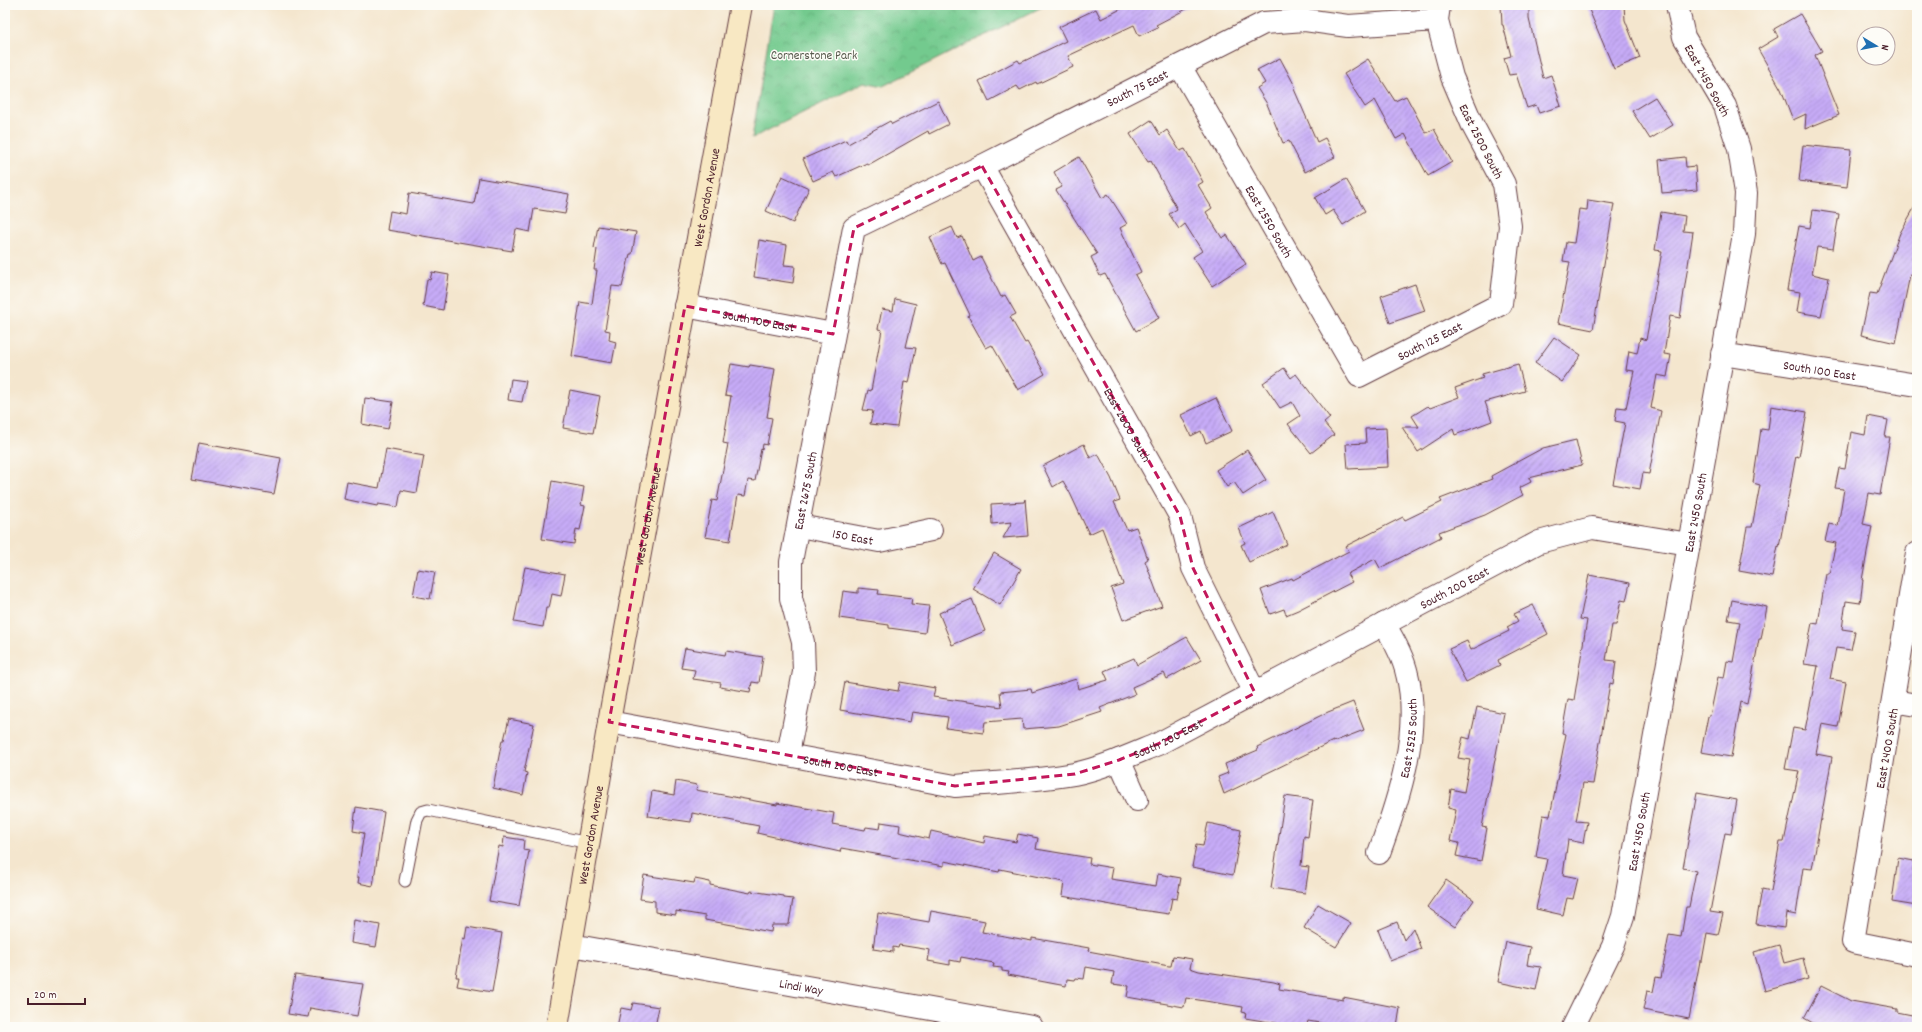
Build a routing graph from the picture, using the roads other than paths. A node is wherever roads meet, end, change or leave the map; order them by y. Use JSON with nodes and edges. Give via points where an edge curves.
{"nodes":[{"id":1,"x":740,"y":5,"type":"edge"},
{"id":2,"x":1677,"y":5,"type":"edge"},
{"id":3,"x":1438,"y":12,"type":"edge"},
{"id":4,"x":1180,"y":66,"type":"junction"},
{"id":5,"x":982,"y":166,"type":"junction"},
{"id":6,"x":854,"y":228,"type":"joint"},
{"id":7,"x":1501,"y":304,"type":"joint"},
{"id":8,"x":685,"y":306,"type":"junction"},
{"id":9,"x":833,"y":334,"type":"junction"},
{"id":10,"x":1722,"y":354,"type":"junction"},
{"id":11,"x":1359,"y":376,"type":"joint"},
{"id":12,"x":1917,"y":385,"type":"edge"},
{"id":13,"x":799,"y":526,"type":"junction"},
{"id":14,"x":931,"y":530,"type":"dead end"},
{"id":15,"x":1689,"y":544,"type":"junction"},
{"id":16,"x":1917,"y":554,"type":"edge"},
{"id":17,"x":1384,"y":624,"type":"junction"},
{"id":18,"x":1255,"y":693,"type":"junction"},
{"id":19,"x":1894,"y":701,"type":"junction"},
{"id":20,"x":1917,"y":705,"type":"edge"},
{"id":21,"x":609,"y":722,"type":"junction"},
{"id":22,"x":788,"y":754,"type":"junction"},
{"id":23,"x":1119,"y":760,"type":"junction"},
{"id":24,"x":1137,"y":800,"type":"dead end"},
{"id":25,"x":588,"y":843,"type":"junction"},
{"id":26,"x":1379,"y":853,"type":"dead end"},
{"id":27,"x":405,"y":881,"type":"dead end"},
{"id":28,"x":571,"y":944,"type":"junction"},
{"id":29,"x":1917,"y":955,"type":"edge"},
{"id":30,"x":1574,"y":1024,"type":"edge"},
{"id":31,"x":557,"y":1027,"type":"edge"},
{"id":32,"x":1032,"y":1027,"type":"edge"}],
"edges":[{"from":1,"to":8,"type":"main road","name":"West Gordon Avenue"},
{"from":2,"to":10,"type":"street","name":"East 2450 South","via":[[1684,37],[1725,106],[1739,149],[1746,193],[1744,234]]},
{"from":3,"to":4,"type":"street","name":"South 75 East","via":[[1348,26],[1305,20],[1264,23]]},
{"from":3,"to":7,"type":"street","name":"East 2500 South","via":[[1452,77],[1473,126],[1504,184],[1510,226]]},
{"from":4,"to":5,"type":"street","name":"South 75 East"},
{"from":4,"to":11,"type":"street","name":"East 2550 South"},
{"from":5,"to":6,"type":"street","name":"South 75 East"},
{"from":5,"to":18,"type":"street","name":"East 2600 South","via":[[1180,516],[1193,568]]},
{"from":6,"to":9,"type":"street","name":"East 2675 South"},
{"from":7,"to":11,"type":"street","name":"South 125 East"},
{"from":8,"to":9,"type":"street","name":"South 100 East"},
{"from":8,"to":21,"type":"main road","name":"West Gordon Avenue"},
{"from":9,"to":13,"type":"street","name":"East 2675 South"},
{"from":10,"to":12,"type":"street","name":"South 100 East"},
{"from":10,"to":15,"type":"street","name":"East 2450 South"},
{"from":13,"to":14,"type":"street","name":"150 East","via":[[879,541]]},
{"from":13,"to":22,"type":"street","name":"East 2675 South","via":[[791,562],[791,598],[803,642],[804,672]]},
{"from":15,"to":17,"type":"street","name":"South 200 East","via":[[1592,528],[1539,542]]},
{"from":15,"to":30,"type":"street","name":"East 2450 South","via":[[1623,916],[1613,946]]},
{"from":16,"to":19,"type":"street","name":"East 2400 South"},
{"from":17,"to":18,"type":"street","name":"South 200 East"},
{"from":17,"to":26,"type":"street","name":"East 2525 South","via":[[1397,645],[1407,674],[1412,706],[1406,759],[1394,813]]},
{"from":18,"to":23,"type":"street","name":"South 200 East","via":[[1158,744]]},
{"from":19,"to":20,"type":"street"},
{"from":19,"to":29,"type":"street","name":"East 2400 South","via":[[1853,942]]},
{"from":21,"to":22,"type":"street","name":"South 200 East"},
{"from":21,"to":25,"type":"main road","name":"West Gordon Avenue"},
{"from":22,"to":23,"type":"street","name":"South 200 East","via":[[955,786],[1075,774]]},
{"from":23,"to":24,"type":"street"},
{"from":25,"to":27,"type":"lane","via":[[428,810],[421,812],[417,820]]},
{"from":25,"to":28,"type":"main road","name":"West Gordon Avenue"},
{"from":28,"to":31,"type":"main road","name":"West Gordon Avenue"},
{"from":28,"to":32,"type":"street","name":"Lindi Way"}]}
